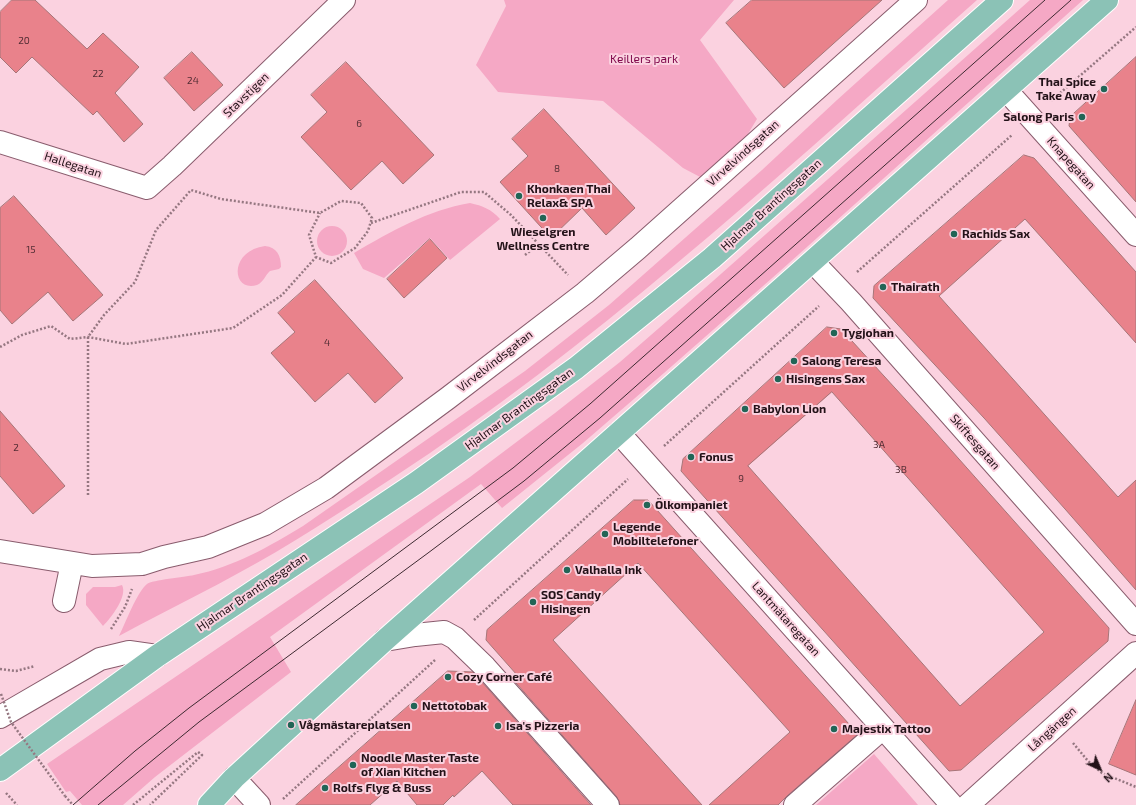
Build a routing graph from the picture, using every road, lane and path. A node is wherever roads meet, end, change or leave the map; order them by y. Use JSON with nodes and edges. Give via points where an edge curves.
{"nodes":[{"id":1,"x":344,"y":0,"type":"edge"},
{"id":2,"x":916,"y":0,"type":"edge"},
{"id":3,"x":1002,"y":0,"type":"edge"},
{"id":4,"x":1107,"y":0,"type":"edge"},
{"id":5,"x":1136,"y":27,"type":"edge"},
{"id":6,"x":1006,"y":90,"type":"junction"},
{"id":7,"x":1031,"y":119,"type":"junction"},
{"id":8,"x":0,"y":142,"type":"edge"},
{"id":9,"x":147,"y":188,"type":"joint"},
{"id":10,"x":320,"y":213,"type":"junction"},
{"id":11,"x":370,"y":223,"type":"junction"},
{"id":12,"x":1136,"y":235,"type":"edge"},
{"id":13,"x":539,"y":244,"type":"junction"},
{"id":14,"x":525,"y":256,"type":"dead end"},
{"id":15,"x":316,"y":257,"type":"junction"},
{"id":16,"x":812,"y":262,"type":"junction"},
{"id":17,"x":838,"y":288,"type":"junction"},
{"id":18,"x":585,"y":292,"type":"junction"},
{"id":19,"x":88,"y":337,"type":"junction"},
{"id":20,"x":0,"y":347,"type":"edge"},
{"id":21,"x":619,"y":433,"type":"junction"},
{"id":22,"x":646,"y":463,"type":"junction"},
{"id":23,"x":88,"y":495,"type":"dead end"},
{"id":24,"x":0,"y":551,"type":"edge"},
{"id":25,"x":72,"y":563,"type":"junction"},
{"id":26,"x":142,"y":564,"type":"junction"},
{"id":27,"x":64,"y":601,"type":"dead end"},
{"id":28,"x":1136,"y":624,"type":"edge"},
{"id":29,"x":111,"y":630,"type":"dead end"},
{"id":30,"x":457,"y":639,"type":"junction"},
{"id":31,"x":385,"y":640,"type":"junction"},
{"id":32,"x":1136,"y":653,"type":"edge"},
{"id":33,"x":157,"y":656,"type":"junction"},
{"id":34,"x":37,"y":665,"type":"dead end"},
{"id":35,"x":0,"y":669,"type":"edge"},
{"id":36,"x":1,"y":694,"type":"dead end"},
{"id":37,"x":0,"y":717,"type":"edge"},
{"id":38,"x":883,"y":728,"type":"junction"},
{"id":39,"x":1069,"y":738,"type":"dead end"},
{"id":40,"x":0,"y":770,"type":"edge"},
{"id":41,"x":234,"y":778,"type":"junction"},
{"id":42,"x":1136,"y":787,"type":"edge"},
{"id":43,"x":282,"y":800,"type":"dead end"},
{"id":44,"x":73,"y":805,"type":"edge"},
{"id":45,"x":133,"y":805,"type":"edge"},
{"id":46,"x":150,"y":805,"type":"edge"},
{"id":47,"x":209,"y":805,"type":"edge"},
{"id":48,"x":259,"y":805,"type":"edge"},
{"id":49,"x":608,"y":805,"type":"edge"},
{"id":50,"x":795,"y":805,"type":"edge"},
{"id":51,"x":952,"y":805,"type":"edge"},
{"id":52,"x":968,"y":805,"type":"edge"}],
"edges":[{"from":1,"to":9,"type":"street","name":"Stavstigen"},
{"from":2,"to":18,"type":"street","name":"Virvelvindsgatan"},
{"from":3,"to":33,"type":"main road","name":"Hjalmar Brantingsgatan","via":[[712,258],[576,368],[416,483]]},
{"from":4,"to":6,"type":"main road"},
{"from":5,"to":7,"type":"path"},
{"from":6,"to":7,"type":"street","name":"Knapegatan"},
{"from":6,"to":16,"type":"main road"},
{"from":7,"to":12,"type":"street","name":"Knapegatan"},
{"from":7,"to":17,"type":"path"},
{"from":8,"to":9,"type":"street","name":"Hallegatan"},
{"from":10,"to":11,"type":"path","via":[[341,201],[361,203],[372,218]]},
{"from":10,"to":15,"type":"path","via":[[309,236]]},
{"from":10,"to":19,"type":"path","via":[[221,198],[191,190],[156,230],[135,282],[104,315]]},
{"from":11,"to":13,"type":"path","via":[[461,192],[484,192]]},
{"from":11,"to":15,"type":"path","via":[[368,231],[354,248],[331,263]]},
{"from":13,"to":14,"type":"path"},
{"from":13,"to":18,"type":"path"},
{"from":15,"to":19,"type":"path","via":[[282,295],[233,328],[126,344]]},
{"from":16,"to":17,"type":"street","name":"Skiftesgatan"},
{"from":16,"to":21,"type":"main road"},
{"from":17,"to":22,"type":"path"},
{"from":17,"to":28,"type":"street","name":"Skiftesgatan"},
{"from":18,"to":26,"type":"street","name":"Virvelvindsgatan","via":[[326,488],[265,524],[208,547]]},
{"from":19,"to":20,"type":"path","via":[[70,339],[51,326]]},
{"from":19,"to":23,"type":"path"},
{"from":21,"to":22,"type":"street","name":"Lantmätaregatan"},
{"from":21,"to":31,"type":"main road"},
{"from":22,"to":30,"type":"path"},
{"from":22,"to":38,"type":"street","name":"Lantmätaregatan"},
{"from":24,"to":25,"type":"street","name":"Virvelvindsgatan"},
{"from":25,"to":26,"type":"street","name":"Virvelvindsgatan","via":[[92,566]]},
{"from":25,"to":27,"type":"street"},
{"from":26,"to":29,"type":"path","via":[[125,607]]},
{"from":30,"to":31,"type":"street","via":[[444,632]]},
{"from":30,"to":43,"type":"path"},
{"from":30,"to":49,"type":"street"},
{"from":31,"to":41,"type":"main road"},
{"from":32,"to":52,"type":"street","name":"Långängen"},
{"from":33,"to":37,"type":"street","via":[[130,652],[100,659]]},
{"from":33,"to":40,"type":"main road","name":"Hjalmar Brantingsgatan"},
{"from":34,"to":35,"type":"path","via":[[16,671]]},
{"from":36,"to":44,"type":"path","bridge":true,"via":[[11,722]]},
{"from":38,"to":50,"type":"street"},
{"from":38,"to":51,"type":"street","name":"Lantmätaregatan"},
{"from":39,"to":42,"type":"path","via":[[1102,773]]},
{"from":41,"to":47,"type":"main road"},
{"from":41,"to":48,"type":"street"},
{"from":45,"to":46,"type":"path","via":[[198,752],[202,755]]}]}
